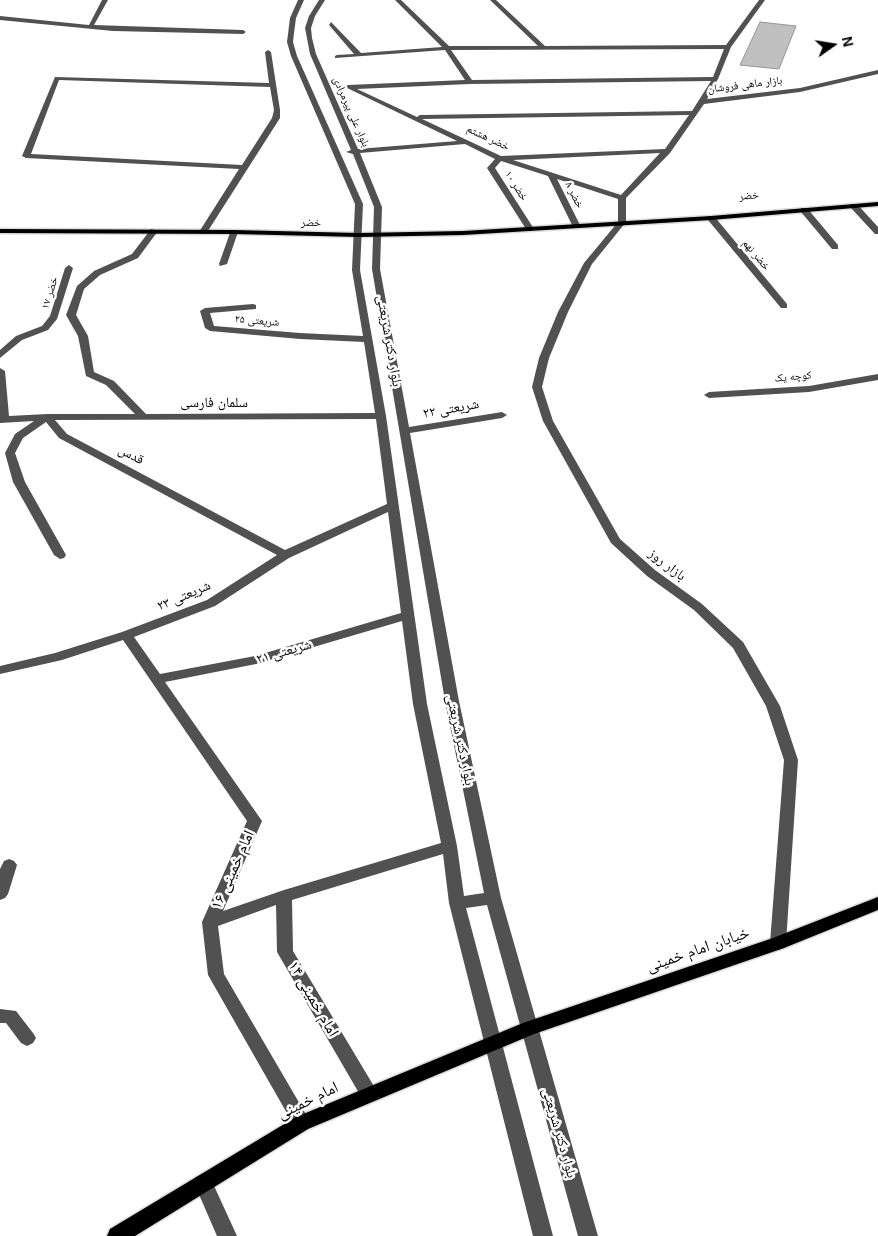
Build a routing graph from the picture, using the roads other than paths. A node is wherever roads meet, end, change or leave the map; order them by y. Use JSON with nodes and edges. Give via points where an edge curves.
{"nodes":[{"id":1,"x":105,"y":0,"type":"edge"},
{"id":2,"x":302,"y":0,"type":"edge"},
{"id":3,"x":322,"y":0,"type":"edge"},
{"id":4,"x":398,"y":0,"type":"edge"},
{"id":5,"x":494,"y":0,"type":"edge"},
{"id":6,"x":762,"y":0,"type":"edge"},
{"id":7,"x":0,"y":18,"type":"edge"},
{"id":8,"x":331,"y":24,"type":"dead end"},
{"id":9,"x":91,"y":26,"type":"junction"},
{"id":10,"x":243,"y":32,"type":"dead end"},
{"id":11,"x":543,"y":47,"type":"junction"},
{"id":12,"x":728,"y":47,"type":"junction"},
{"id":13,"x":447,"y":48,"type":"junction"},
{"id":14,"x":268,"y":52,"type":"dead end"},
{"id":15,"x":360,"y":56,"type":"junction"},
{"id":16,"x":337,"y":57,"type":"dead end"},
{"id":17,"x":878,"y":72,"type":"edge"},
{"id":18,"x":715,"y":79,"type":"junction"},
{"id":19,"x":470,"y":82,"type":"junction"},
{"id":20,"x":273,"y":85,"type":"junction"},
{"id":21,"x":702,"y":102,"type":"junction"},
{"id":22,"x":692,"y":114,"type":"junction"},
{"id":23,"x":416,"y":117,"type":"junction"},
{"id":24,"x":470,"y":142,"type":"junction"},
{"id":25,"x":666,"y":151,"type":"junction"},
{"id":26,"x":356,"y":152,"type":"junction"},
{"id":27,"x":337,"y":153,"type":"junction"},
{"id":28,"x":500,"y":158,"type":"junction"},
{"id":29,"x":243,"y":167,"type":"junction"},
{"id":30,"x":551,"y":175,"type":"junction"},
{"id":31,"x":878,"y":196,"type":"edge"},
{"id":32,"x":622,"y":198,"type":"junction"},
{"id":33,"x":878,"y":204,"type":"edge"},
{"id":34,"x":854,"y":206,"type":"junction"},
{"id":35,"x":804,"y":210,"type":"junction"},
{"id":36,"x":711,"y":218,"type":"junction"},
{"id":37,"x":622,"y":222,"type":"junction"},
{"id":38,"x":576,"y":225,"type":"junction"},
{"id":39,"x":530,"y":229,"type":"junction"},
{"id":40,"x":0,"y":231,"type":"edge"},
{"id":41,"x":154,"y":231,"type":"junction"},
{"id":42,"x":203,"y":232,"type":"junction"},
{"id":43,"x":234,"y":232,"type":"junction"},
{"id":44,"x":878,"y":232,"type":"edge"},
{"id":45,"x":358,"y":235,"type":"junction"},
{"id":46,"x":378,"y":235,"type":"junction"},
{"id":47,"x":835,"y":247,"type":"dead end"},
{"id":48,"x":223,"y":264,"type":"dead end"},
{"id":49,"x":69,"y":268,"type":"dead end"},
{"id":50,"x":366,"y":269,"type":"junction"},
{"id":51,"x":784,"y":306,"type":"dead end"},
{"id":52,"x":253,"y":307,"type":"dead end"},
{"id":53,"x":366,"y":339,"type":"junction"},
{"id":54,"x":0,"y":355,"type":"edge"},
{"id":55,"x":0,"y":371,"type":"edge"},
{"id":56,"x":878,"y":376,"type":"edge"},
{"id":57,"x":709,"y":395,"type":"dead end"},
{"id":58,"x":502,"y":415,"type":"dead end"},
{"id":59,"x":381,"y":416,"type":"junction"},
{"id":60,"x":144,"y":417,"type":"junction"},
{"id":61,"x":46,"y":418,"type":"junction"},
{"id":62,"x":2,"y":420,"type":"edge"},
{"id":63,"x":404,"y":431,"type":"junction"},
{"id":64,"x":393,"y":506,"type":"junction"},
{"id":65,"x":60,"y":555,"type":"dead end"},
{"id":66,"x":285,"y":555,"type":"junction"},
{"id":67,"x":408,"y":615,"type":"junction"},
{"id":68,"x":126,"y":635,"type":"junction"},
{"id":69,"x":0,"y":670,"type":"edge"},
{"id":70,"x":157,"y":679,"type":"junction"},
{"id":71,"x":449,"y":846,"type":"junction"},
{"id":72,"x":9,"y":866,"type":"dead end"},
{"id":73,"x":0,"y":894,"type":"edge"},
{"id":74,"x":284,"y":896,"type":"junction"},
{"id":75,"x":493,"y":898,"type":"junction"},
{"id":76,"x":457,"y":902,"type":"junction"},
{"id":77,"x":878,"y":903,"type":"edge"},
{"id":78,"x":210,"y":922,"type":"junction"},
{"id":79,"x":778,"y":942,"type":"junction"},
{"id":80,"x":0,"y":1016,"type":"edge"},
{"id":81,"x":529,"y":1028,"type":"junction"},
{"id":82,"x":27,"y":1038,"type":"dead end"},
{"id":83,"x":493,"y":1042,"type":"junction"},
{"id":84,"x":369,"y":1094,"type":"junction"},
{"id":85,"x":302,"y":1123,"type":"junction"},
{"id":86,"x":203,"y":1184,"type":"junction"},
{"id":87,"x":117,"y":1236,"type":"edge"},
{"id":88,"x":227,"y":1236,"type":"edge"},
{"id":89,"x":543,"y":1236,"type":"edge"},
{"id":90,"x":588,"y":1236,"type":"edge"}],
"edges":[{"from":1,"to":9,"type":"street"},
{"from":2,"to":27,"type":"street","via":[[293,18],[290,42]]},
{"from":3,"to":26,"type":"street","name":"بلوار علی پیرمرادی","via":[[312,16],[309,38]]},
{"from":4,"to":13,"type":"street"},
{"from":5,"to":11,"type":"street"},
{"from":6,"to":12,"type":"street"},
{"from":7,"to":9,"type":"street"},
{"from":8,"to":15,"type":"street"},
{"from":9,"to":10,"type":"street"},
{"from":11,"to":12,"type":"street"},
{"from":11,"to":13,"type":"street"},
{"from":12,"to":18,"type":"street"},
{"from":13,"to":15,"type":"street"},
{"from":13,"to":19,"type":"street"},
{"from":14,"to":20,"type":"street"},
{"from":15,"to":16,"type":"street"},
{"from":17,"to":21,"type":"street","name":"بازار ماهی فروشان","via":[[800,90]]},
{"from":18,"to":19,"type":"street"},
{"from":18,"to":21,"type":"street"},
{"from":19,"to":23,"type":"street","name":"خضر هشتم","via":[[348,87]]},
{"from":20,"to":29,"type":"street","via":[[276,118]]},
{"from":20,"to":29,"type":"street","via":[[57,78],[26,156]]},
{"from":21,"to":22,"type":"street","name":"بازار ماهی فروشان"},
{"from":22,"to":23,"type":"street"},
{"from":22,"to":25,"type":"street","name":"بازار ماهی فروشان"},
{"from":23,"to":24,"type":"street","name":"خضر هشتم"},
{"from":24,"to":26,"type":"street"},
{"from":24,"to":28,"type":"street","name":"خضر هشتم"},
{"from":25,"to":28,"type":"street"},
{"from":25,"to":32,"type":"street","name":"بازار ماهی فروشان"},
{"from":26,"to":27,"type":"street"},
{"from":26,"to":46,"type":"street","name":"بلوار علی پیرمرادی","via":[[378,207]]},
{"from":27,"to":45,"type":"street","via":[[359,204]]},
{"from":28,"to":30,"type":"street","name":"خضر هشتم"},
{"from":28,"to":39,"type":"street","name":"خضر ۱۰","via":[[491,168]]},
{"from":29,"to":42,"type":"street"},
{"from":30,"to":32,"type":"street","name":"خضر هشتم"},
{"from":30,"to":38,"type":"street","name":"خضر ۸"},
{"from":31,"to":37,"type":"main road","name":"خضر"},
{"from":32,"to":37,"type":"street"},
{"from":33,"to":34,"type":"main road","name":"خضر"},
{"from":34,"to":35,"type":"main road","name":"خضر"},
{"from":34,"to":44,"type":"street"},
{"from":35,"to":36,"type":"main road","name":"خضر"},
{"from":35,"to":47,"type":"street"},
{"from":36,"to":37,"type":"main road","name":"خضر"},
{"from":36,"to":51,"type":"street","name":"خضر نهم"},
{"from":37,"to":38,"type":"main road","name":"خضر"},
{"from":37,"to":79,"type":"street","name":"بازار روز","via":[[588,264],[544,358],[537,387],[548,421],[615,541],[651,573],[698,606],[738,645],[773,706],[791,760]]},
{"from":38,"to":39,"type":"main road","name":"خضر"},
{"from":39,"to":46,"type":"main road","name":"خضر"},
{"from":40,"to":41,"type":"main road","name":"خضر"},
{"from":41,"to":42,"type":"main road","name":"خضر"},
{"from":41,"to":60,"type":"street","via":[[135,256],[97,273],[80,288],[71,315],[83,336],[89,374],[110,383]]},
{"from":42,"to":43,"type":"main road","name":"خضر"},
{"from":43,"to":45,"type":"main road","name":"خضر"},
{"from":43,"to":48,"type":"street"},
{"from":45,"to":46,"type":"main road","name":"خضر"},
{"from":45,"to":50,"type":"street","name":"بلوار دکتر شریعتی"},
{"from":46,"to":50,"type":"street","name":"بلوار دکتر شریعتی"},
{"from":49,"to":54,"type":"street","name":"خضر ۱۷","via":[[54,317],[45,328],[19,338]]},
{"from":50,"to":53,"type":"street","name":"بلوار دکتر شریعتی"},
{"from":50,"to":63,"type":"street","name":"بلوار دکتر شریعتی"},
{"from":52,"to":53,"type":"street","name":"شریعتی ۲۵","via":[[205,311],[210,328]]},
{"from":53,"to":59,"type":"street","name":"بلوار دکتر شریعتی"},
{"from":55,"to":62,"type":"street"},
{"from":56,"to":57,"type":"street","name":"کوچه یک","via":[[809,389]]},
{"from":58,"to":63,"type":"street","name":"شریعتی ۲۲"},
{"from":59,"to":60,"type":"street","name":"سلمان فارسی"},
{"from":59,"to":64,"type":"street","name":"بلوار دکتر شریعتی"},
{"from":60,"to":61,"type":"street","name":"سلمان فارسی"},
{"from":61,"to":62,"type":"street"},
{"from":61,"to":65,"type":"street","via":[[19,436],[10,453],[19,482]]},
{"from":61,"to":66,"type":"street","name":"قدس","via":[[63,436]]},
{"from":63,"to":75,"type":"street","name":"بلوار دکتر شریعتی","via":[[452,701]]},
{"from":64,"to":66,"type":"street","name":"شریعتی ۲۳"},
{"from":64,"to":67,"type":"street","name":"بلوار دکتر شریعتی"},
{"from":66,"to":68,"type":"street","name":"شریعتی ۲۳","via":[[211,603]]},
{"from":67,"to":70,"type":"street","name":"شریعتی ۲۱","via":[[256,660]]},
{"from":67,"to":71,"type":"street","name":"بلوار دکتر شریعتی","via":[[420,704]]},
{"from":68,"to":69,"type":"street","name":"شریعتی ۲۳"},
{"from":68,"to":70,"type":"street","name":"امام خمینی ۱۶"},
{"from":70,"to":78,"type":"street","name":"امام خمینی ۱۶","via":[[255,821]]},
{"from":71,"to":74,"type":"street"},
{"from":71,"to":76,"type":"street","name":"بلوار دکتر شریعتی"},
{"from":72,"to":73,"type":"street"},
{"from":74,"to":78,"type":"street"},
{"from":74,"to":84,"type":"street","name":"امام خمینی ۱۴","via":[[285,952]]},
{"from":75,"to":76,"type":"street"},
{"from":75,"to":81,"type":"street","name":"بلوار دکتر شریعتی"},
{"from":76,"to":83,"type":"street","name":"بلوار دکتر شریعتی"},
{"from":77,"to":79,"type":"main road","name":"خیابان امام خمینی"},
{"from":78,"to":85,"type":"street","name":"امام خمینی ۱۶","via":[[216,975]]},
{"from":79,"to":81,"type":"main road","name":"خیابان امام خمینی"},
{"from":80,"to":82,"type":"street","via":[[10,1016]]},
{"from":81,"to":83,"type":"main road","name":"امام خمینی"},
{"from":81,"to":90,"type":"street","name":"بلوار دکتر شریعتی"},
{"from":83,"to":84,"type":"main road","name":"امام خمینی"},
{"from":83,"to":89,"type":"street","name":"بلوار دکتر شریعتی"},
{"from":84,"to":85,"type":"main road","name":"امام خمینی"},
{"from":85,"to":86,"type":"main road","name":"امام خمینی"},
{"from":86,"to":87,"type":"main road","name":"امام خمینی"},
{"from":86,"to":88,"type":"street"}]}
